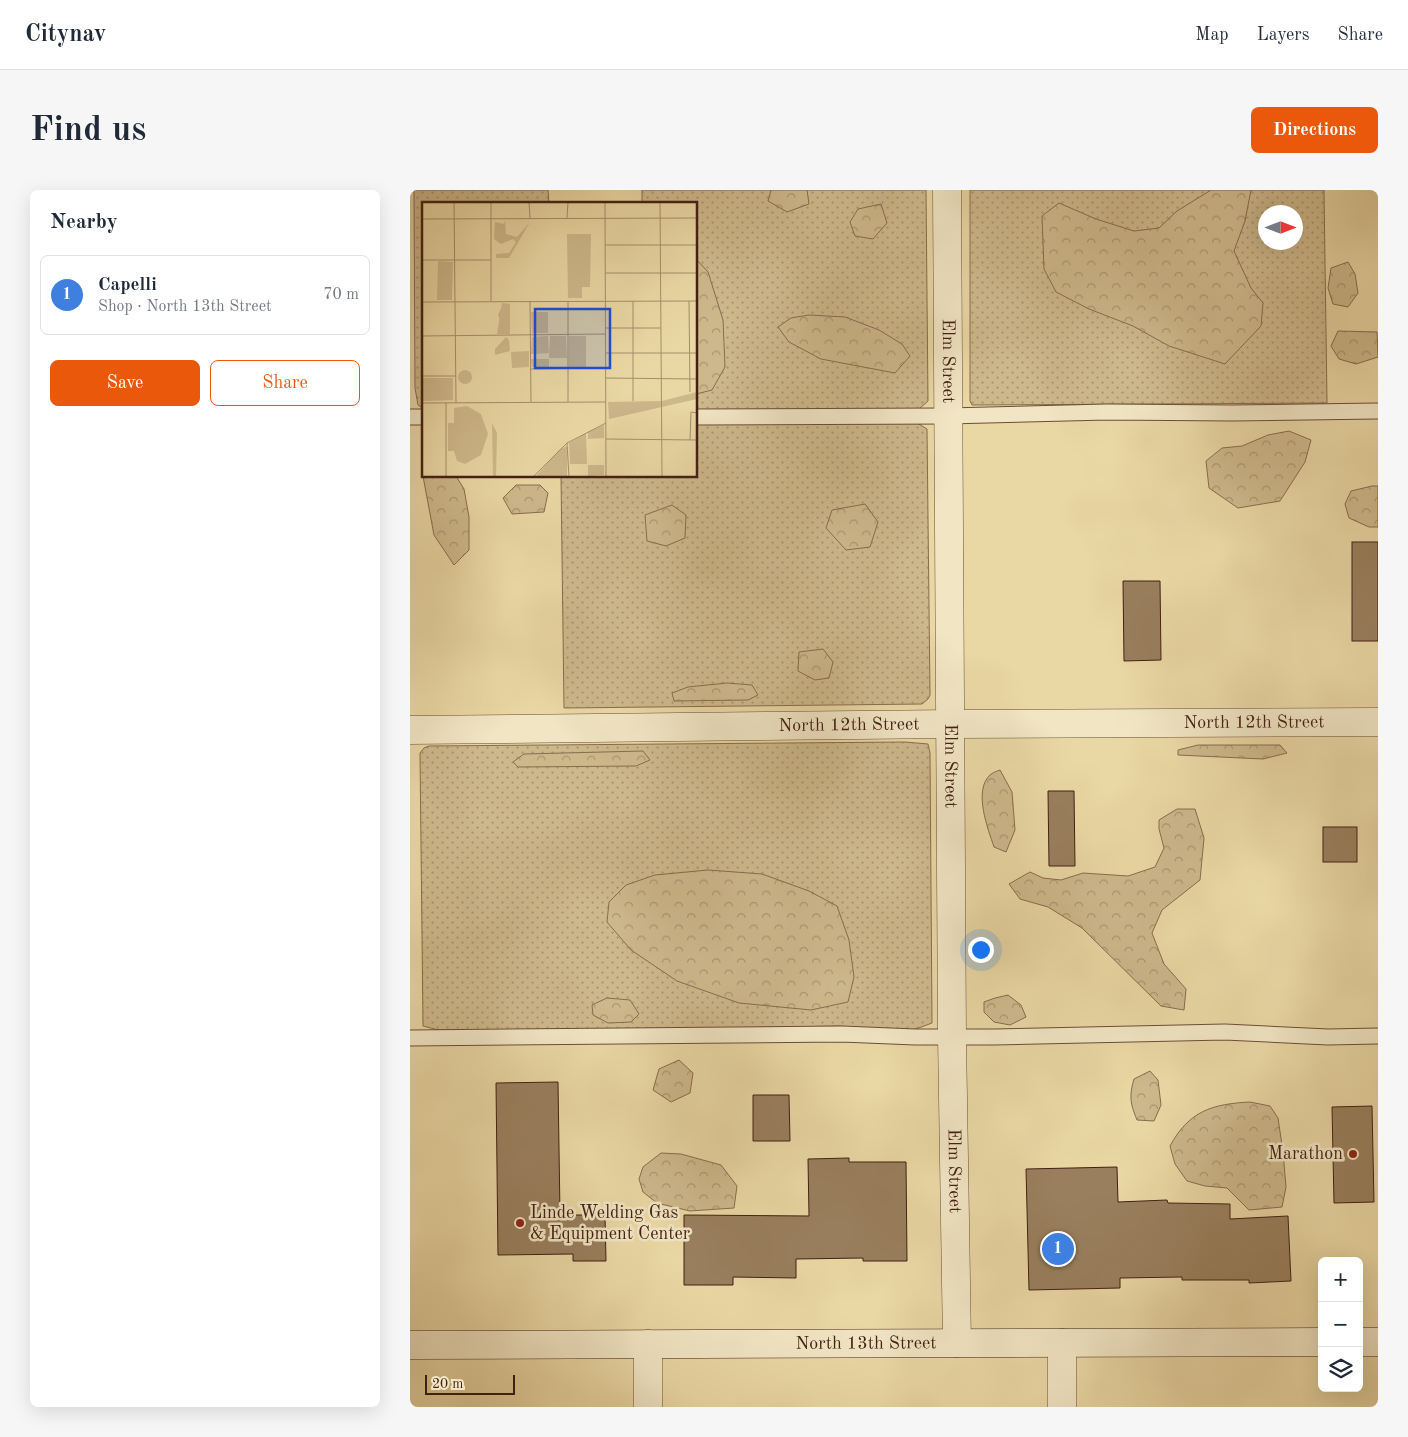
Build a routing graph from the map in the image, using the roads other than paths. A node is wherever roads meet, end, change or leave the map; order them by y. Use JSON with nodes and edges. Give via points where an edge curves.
{"nodes":[{"id":1,"x":947,"y":190,"type":"edge"},
{"id":2,"x":1378,"y":411,"type":"edge"},
{"id":3,"x":948,"y":416,"type":"junction"},
{"id":4,"x":698,"y":417,"type":"edge"},
{"id":5,"x":1378,"y":722,"type":"edge"},
{"id":6,"x":951,"y":724,"type":"junction"},
{"id":7,"x":410,"y":730,"type":"edge"},
{"id":8,"x":1378,"y":1036,"type":"edge"},
{"id":9,"x":952,"y":1037,"type":"junction"},
{"id":10,"x":410,"y":1038,"type":"edge"},
{"id":11,"x":1318,"y":1342,"type":"edge"},
{"id":12,"x":1363,"y":1342,"type":"edge"},
{"id":13,"x":1378,"y":1342,"type":"edge"},
{"id":14,"x":957,"y":1343,"type":"junction"},
{"id":15,"x":1062,"y":1343,"type":"junction"},
{"id":16,"x":648,"y":1344,"type":"junction"},
{"id":17,"x":410,"y":1345,"type":"edge"},
{"id":18,"x":648,"y":1407,"type":"edge"},
{"id":19,"x":1062,"y":1407,"type":"edge"}],
"edges":[{"from":1,"to":3,"type":"street","name":"Elm Street"},
{"from":2,"to":3,"type":"lane"},
{"from":3,"to":4,"type":"lane"},
{"from":3,"to":6,"type":"street","name":"Elm Street"},
{"from":5,"to":6,"type":"street","name":"North 12th Street"},
{"from":6,"to":7,"type":"street","name":"North 12th Street"},
{"from":6,"to":9,"type":"street","name":"Elm Street"},
{"from":8,"to":9,"type":"lane","via":[[1225,1032]]},
{"from":9,"to":10,"type":"lane","via":[[842,1034]]},
{"from":9,"to":14,"type":"street","name":"Elm Street"},
{"from":11,"to":15,"type":"street","name":"North 13th Street"},
{"from":12,"to":13,"type":"street"},
{"from":14,"to":15,"type":"street","name":"North 13th Street"},
{"from":14,"to":16,"type":"street","name":"North 13th Street"},
{"from":15,"to":19,"type":"street"},
{"from":16,"to":17,"type":"street","name":"North 13th Street"},
{"from":16,"to":18,"type":"street"}]}
